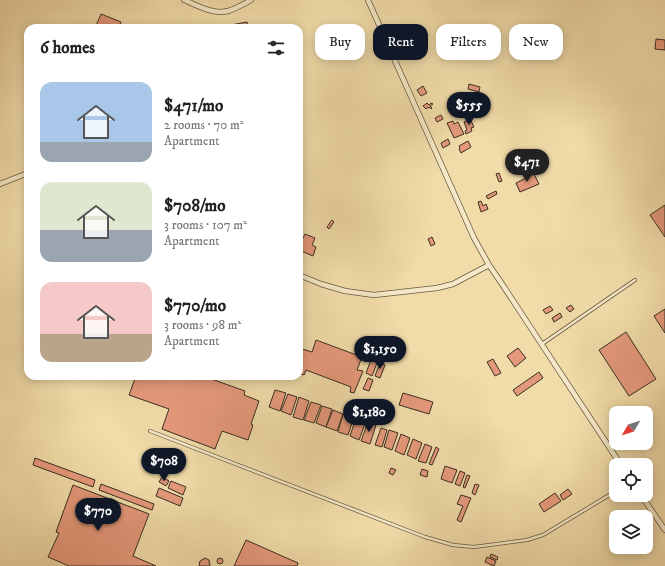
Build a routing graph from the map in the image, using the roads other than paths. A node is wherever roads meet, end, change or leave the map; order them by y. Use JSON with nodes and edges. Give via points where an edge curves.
{"nodes":[{"id":1,"x":184,"y":0,"type":"edge"},
{"id":2,"x":251,"y":0,"type":"edge"},
{"id":3,"x":368,"y":0,"type":"edge"},
{"id":4,"x":24,"y":175,"type":"edge"},
{"id":5,"x":0,"y":184,"type":"edge"},
{"id":6,"x":488,"y":265,"type":"junction"},
{"id":7,"x":303,"y":277,"type":"edge"},
{"id":8,"x":635,"y":280,"type":"dead end"},
{"id":9,"x":542,"y":344,"type":"junction"},
{"id":10,"x":150,"y":431,"type":"dead end"},
{"id":11,"x":616,"y":458,"type":"edge"},
{"id":12,"x":609,"y":495,"type":"edge"},
{"id":13,"x":646,"y":502,"type":"edge"},
{"id":14,"x":665,"y":530,"type":"edge"}],
"edges":[{"from":1,"to":2,"type":"street","via":[[218,12],[227,11]]},
{"from":3,"to":6,"type":"street"},
{"from":4,"to":5,"type":"street"},
{"from":6,"to":7,"type":"street","via":[[453,284],[374,295],[345,291]]},
{"from":6,"to":9,"type":"street"},
{"from":8,"to":9,"type":"lane"},
{"from":9,"to":11,"type":"street"},
{"from":10,"to":12,"type":"lane","via":[[425,537],[453,545],[474,547],[527,540],[542,535]]},
{"from":13,"to":14,"type":"street"}]}
